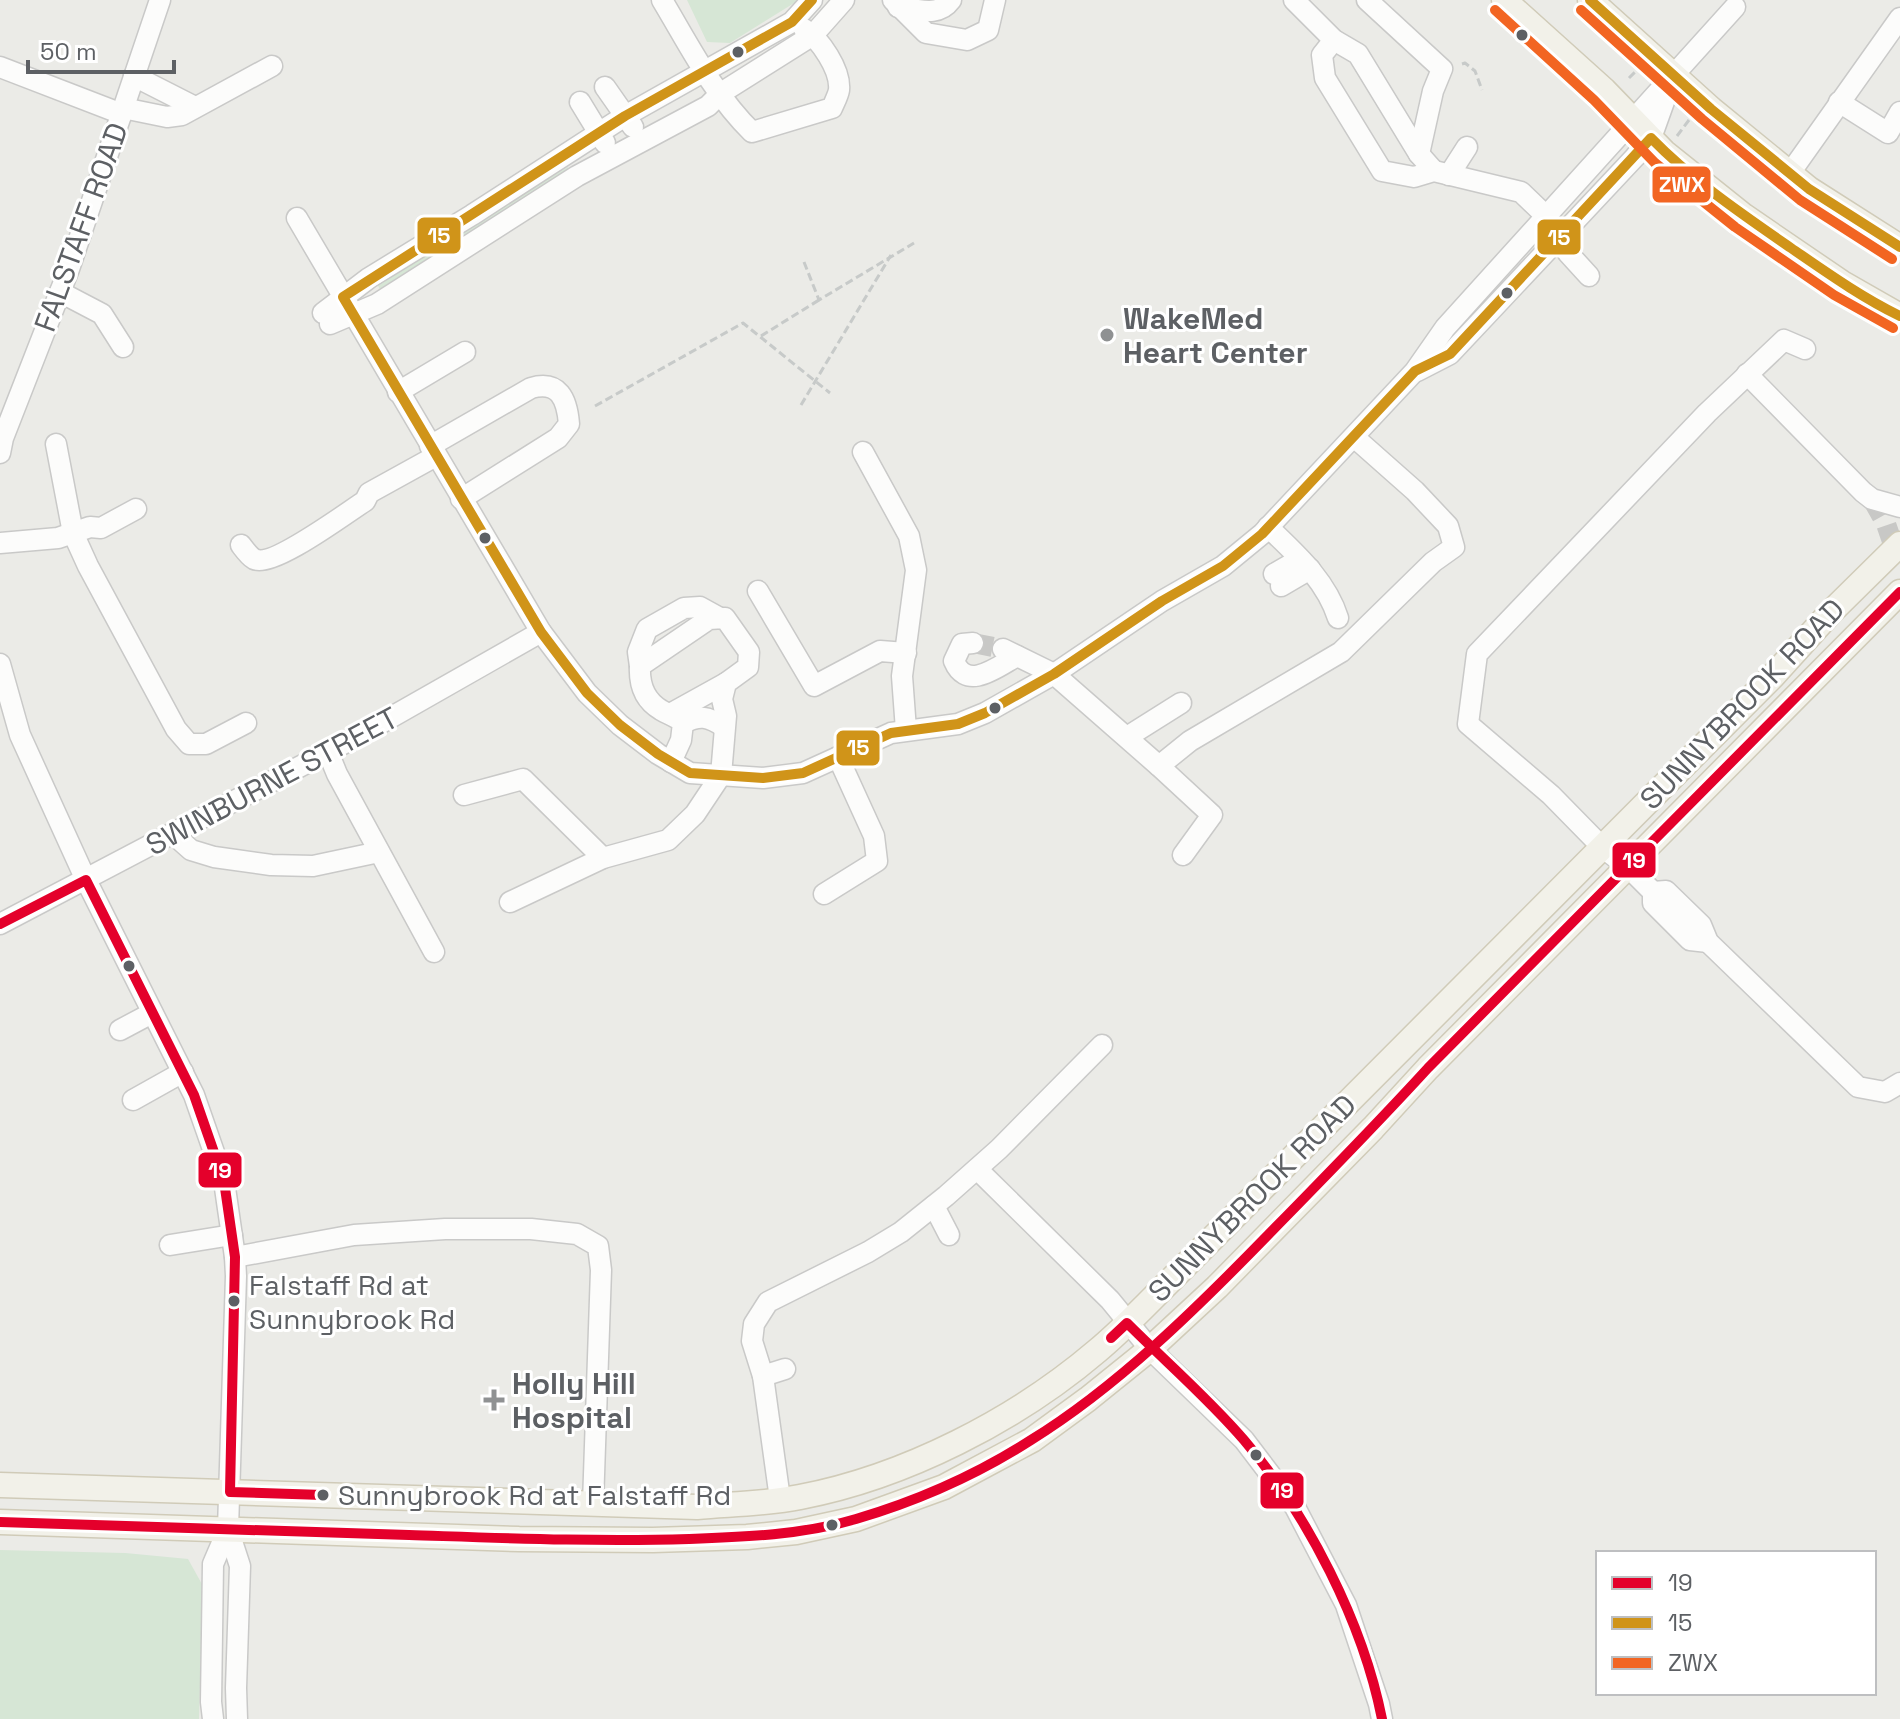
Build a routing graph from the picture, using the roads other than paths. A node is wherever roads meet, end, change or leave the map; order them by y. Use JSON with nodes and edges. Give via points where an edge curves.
{"nodes":[{"id":1,"x":160,"y":0,"type":"edge"},
{"id":2,"x":662,"y":0,"type":"edge"},
{"id":3,"x":812,"y":0,"type":"edge"},
{"id":4,"x":844,"y":0,"type":"edge"},
{"id":5,"x":951,"y":0,"type":"edge"},
{"id":6,"x":995,"y":0,"type":"edge"},
{"id":7,"x":1294,"y":0,"type":"edge"},
{"id":8,"x":1367,"y":0,"type":"edge"},
{"id":9,"x":1504,"y":0,"type":"edge"},
{"id":10,"x":1590,"y":0,"type":"edge"},
{"id":11,"x":896,"y":3,"type":"edge"},
{"id":12,"x":1735,"y":7,"type":"dead end"},
{"id":13,"x":1900,"y":18,"type":"edge"},
{"id":14,"x":792,"y":22,"type":"junction"},
{"id":15,"x":813,"y":35,"type":"junction"},
{"id":16,"x":1334,"y":40,"type":"junction"},
{"id":17,"x":272,"y":66,"type":"dead end"},
{"id":18,"x":0,"y":67,"type":"edge"},
{"id":19,"x":705,"y":72,"type":"junction"},
{"id":20,"x":1673,"y":74,"type":"junction"},
{"id":21,"x":134,"y":76,"type":"junction"},
{"id":22,"x":605,"y":87,"type":"dead end"},
{"id":23,"x":721,"y":93,"type":"junction"},
{"id":24,"x":580,"y":102,"type":"dead end"},
{"id":25,"x":1839,"y":102,"type":"junction"},
{"id":26,"x":195,"y":107,"type":"junction"},
{"id":27,"x":122,"y":111,"type":"junction"},
{"id":28,"x":1900,"y":112,"type":"edge"},
{"id":29,"x":625,"y":116,"type":"junction"},
{"id":30,"x":1632,"y":120,"type":"junction"},
{"id":31,"x":599,"y":133,"type":"junction"},
{"id":32,"x":1651,"y":138,"type":"junction"},
{"id":33,"x":642,"y":140,"type":"junction"},
{"id":34,"x":1467,"y":147,"type":"dead end"},
{"id":35,"x":1419,"y":154,"type":"junction"},
{"id":36,"x":612,"y":155,"type":"junction"},
{"id":37,"x":1442,"y":173,"type":"junction"},
{"id":38,"x":1790,"y":173,"type":"junction"},
{"id":39,"x":1546,"y":216,"type":"junction"},
{"id":40,"x":297,"y":218,"type":"dead end"},
{"id":41,"x":1559,"y":239,"type":"junction"},
{"id":42,"x":1900,"y":247,"type":"edge"},
{"id":43,"x":1589,"y":276,"type":"dead end"},
{"id":44,"x":60,"y":292,"type":"junction"},
{"id":45,"x":348,"y":304,"type":"junction"},
{"id":46,"x":1900,"y":316,"type":"edge"},
{"id":47,"x":327,"y":318,"type":"dead end"},
{"id":48,"x":123,"y":347,"type":"dead end"},
{"id":49,"x":1805,"y":349,"type":"dead end"},
{"id":50,"x":469,"y":358,"type":"dead end"},
{"id":51,"x":1415,"y":371,"type":"junction"},
{"id":52,"x":1747,"y":374,"type":"junction"},
{"id":53,"x":402,"y":398,"type":"junction"},
{"id":54,"x":1354,"y":437,"type":"junction"},
{"id":55,"x":56,"y":444,"type":"dead end"},
{"id":56,"x":863,"y":452,"type":"dead end"},
{"id":57,"x":0,"y":453,"type":"edge"},
{"id":58,"x":436,"y":456,"type":"junction"},
{"id":59,"x":464,"y":503,"type":"junction"},
{"id":60,"x":133,"y":504,"type":"dead end"},
{"id":61,"x":1900,"y":507,"type":"edge"},
{"id":62,"x":1268,"y":527,"type":"junction"},
{"id":63,"x":82,"y":530,"type":"junction"},
{"id":64,"x":0,"y":543,"type":"edge"},
{"id":65,"x":1900,"y":544,"type":"edge"},
{"id":66,"x":241,"y":545,"type":"dead end"},
{"id":67,"x":1305,"y":564,"type":"junction"},
{"id":68,"x":1277,"y":580,"type":"dead end"},
{"id":69,"x":758,"y":591,"type":"dead end"},
{"id":70,"x":1900,"y":592,"type":"edge"},
{"id":71,"x":1338,"y":618,"type":"dead end"},
{"id":72,"x":541,"y":632,"type":"junction"},
{"id":73,"x":973,"y":643,"type":"dead end"},
{"id":74,"x":906,"y":653,"type":"junction"},
{"id":75,"x":0,"y":664,"type":"edge"},
{"id":76,"x":1054,"y":674,"type":"junction"},
{"id":77,"x":726,"y":683,"type":"junction"},
{"id":78,"x":1181,"y":703,"type":"dead end"},
{"id":79,"x":677,"y":719,"type":"junction"},
{"id":80,"x":246,"y":723,"type":"dead end"},
{"id":81,"x":724,"y":727,"type":"junction"},
{"id":82,"x":906,"y":730,"type":"junction"},
{"id":83,"x":1127,"y":737,"type":"junction"},
{"id":84,"x":328,"y":752,"type":"junction"},
{"id":85,"x":838,"y":757,"type":"junction"},
{"id":86,"x":671,"y":762,"type":"junction"},
{"id":87,"x":1159,"y":766,"type":"junction"},
{"id":88,"x":721,"y":775,"type":"junction"},
{"id":89,"x":464,"y":795,"type":"dead end"},
{"id":90,"x":173,"y":834,"type":"junction"},
{"id":91,"x":1602,"y":847,"type":"junction"},
{"id":92,"x":379,"y":852,"type":"junction"},
{"id":93,"x":1183,"y":855,"type":"dead end"},
{"id":94,"x":603,"y":858,"type":"junction"},
{"id":95,"x":1628,"y":867,"type":"junction"},
{"id":96,"x":86,"y":880,"type":"junction"},
{"id":97,"x":824,"y":894,"type":"dead end"},
{"id":98,"x":510,"y":902,"type":"dead end"},
{"id":99,"x":0,"y":924,"type":"edge"},
{"id":100,"x":434,"y":952,"type":"dead end"},
{"id":101,"x":1441,"y":1009,"type":"junction"},
{"id":102,"x":152,"y":1013,"type":"junction"},
{"id":103,"x":120,"y":1030,"type":"dead end"},
{"id":104,"x":1102,"y":1045,"type":"dead end"},
{"id":105,"x":1428,"y":1068,"type":"junction"},
{"id":106,"x":183,"y":1072,"type":"junction"},
{"id":107,"x":1900,"y":1083,"type":"edge"},
{"id":108,"x":133,"y":1100,"type":"dead end"},
{"id":109,"x":977,"y":1169,"type":"junction"},
{"id":110,"x":934,"y":1206,"type":"junction"},
{"id":111,"x":232,"y":1235,"type":"junction"},
{"id":112,"x":949,"y":1235,"type":"dead end"},
{"id":113,"x":170,"y":1245,"type":"dead end"},
{"id":114,"x":235,"y":1257,"type":"junction"},
{"id":115,"x":1127,"y":1323,"type":"junction"},
{"id":116,"x":1150,"y":1349,"type":"junction"},
{"id":117,"x":785,"y":1369,"type":"dead end"},
{"id":118,"x":763,"y":1376,"type":"junction"},
{"id":119,"x":0,"y":1485,"type":"edge"},
{"id":120,"x":230,"y":1492,"type":"junction"},
{"id":121,"x":780,"y":1499,"type":"junction"},
{"id":122,"x":593,"y":1504,"type":"junction"},
{"id":123,"x":0,"y":1522,"type":"edge"},
{"id":124,"x":228,"y":1529,"type":"junction"},
{"id":125,"x":213,"y":1719,"type":"edge"},
{"id":126,"x":237,"y":1719,"type":"edge"},
{"id":127,"x":1382,"y":1719,"type":"edge"}],
"edges":[{"from":1,"to":21,"type":"street","name":"FALSTAFF ROAD"},
{"from":2,"to":19,"type":"street"},
{"from":3,"to":14,"type":"street"},
{"from":4,"to":15,"type":"street"},
{"from":5,"to":11,"type":"street","via":[[945,9],[933,12]]},
{"from":6,"to":11,"type":"street","via":[[988,30],[967,40],[926,33]]},
{"from":7,"to":16,"type":"street"},
{"from":8,"to":35,"type":"street","via":[[1442,69]]},
{"from":9,"to":30,"type":"main road"},
{"from":10,"to":20,"type":"main road"},
{"from":12,"to":20,"type":"street"},
{"from":13,"to":25,"type":"street"},
{"from":14,"to":15,"type":"street"},
{"from":14,"to":19,"type":"street"},
{"from":15,"to":23,"type":"street"},
{"from":15,"to":23,"type":"street","via":[[837,73],[839,91],[832,108],[752,132]]},
{"from":16,"to":35,"type":"street","via":[[1358,54]]},
{"from":16,"to":37,"type":"street","via":[[1322,55],[1325,78],[1382,171],[1414,177]]},
{"from":17,"to":26,"type":"street"},
{"from":18,"to":27,"type":"street"},
{"from":19,"to":23,"type":"street"},
{"from":19,"to":29,"type":"street"},
{"from":20,"to":30,"type":"street"},
{"from":20,"to":32,"type":"street"},
{"from":20,"to":38,"type":"main road"},
{"from":21,"to":26,"type":"street"},
{"from":21,"to":27,"type":"street","name":"FALSTAFF ROAD"},
{"from":22,"to":29,"type":"street"},
{"from":23,"to":33,"type":"street","via":[[708,106]]},
{"from":24,"to":31,"type":"street"},
{"from":25,"to":28,"type":"street","via":[[1888,133]]},
{"from":25,"to":38,"type":"street"},
{"from":26,"to":27,"type":"street","via":[[167,117]]},
{"from":27,"to":44,"type":"street","name":"FALSTAFF ROAD"},
{"from":29,"to":31,"type":"street"},
{"from":29,"to":33,"type":"street"},
{"from":30,"to":32,"type":"main road"},
{"from":30,"to":39,"type":"street"},
{"from":31,"to":36,"type":"street"},
{"from":31,"to":45,"type":"street"},
{"from":32,"to":41,"type":"street"},
{"from":32,"to":46,"type":"main road","via":[[1744,216]]},
{"from":33,"to":36,"type":"street"},
{"from":34,"to":37,"type":"street"},
{"from":35,"to":37,"type":"street"},
{"from":36,"to":45,"type":"street","via":[[377,304]]},
{"from":37,"to":39,"type":"street","via":[[1521,192]]},
{"from":38,"to":42,"type":"main road"},
{"from":39,"to":41,"type":"street"},
{"from":39,"to":51,"type":"street","via":[[1445,328]]},
{"from":40,"to":45,"type":"street"},
{"from":41,"to":43,"type":"street"},
{"from":41,"to":51,"type":"street","via":[[1450,354]]},
{"from":44,"to":48,"type":"street","via":[[102,314]]},
{"from":44,"to":57,"type":"street","name":"FALSTAFF ROAD"},
{"from":45,"to":47,"type":"street"},
{"from":45,"to":53,"type":"street"},
{"from":49,"to":52,"type":"street","via":[[1784,340]]},
{"from":50,"to":53,"type":"street"},
{"from":51,"to":54,"type":"street"},
{"from":52,"to":61,"type":"street","via":[[1872,499]]},
{"from":52,"to":91,"type":"street","via":[[1477,654],[1468,724]]},
{"from":53,"to":58,"type":"street"},
{"from":54,"to":62,"type":"street"},
{"from":54,"to":87,"type":"street","via":[[1448,526],[1454,547],[1341,652],[1190,741]]},
{"from":55,"to":63,"type":"street"},
{"from":56,"to":74,"type":"street","via":[[909,536],[916,570]]},
{"from":58,"to":59,"type":"street"},
{"from":58,"to":59,"type":"street","via":[[531,388],[545,384],[563,398],[569,424],[558,438]]},
{"from":58,"to":66,"type":"street","via":[[369,493],[365,501],[283,553],[253,559]]},
{"from":59,"to":72,"type":"street"},
{"from":60,"to":63,"type":"street","via":[[100,516]]},
{"from":62,"to":67,"type":"street"},
{"from":62,"to":76,"type":"street","via":[[1223,566]]},
{"from":63,"to":64,"type":"street","via":[[58,538]]},
{"from":63,"to":80,"type":"street","via":[[88,566],[176,729],[189,744],[206,744]]},
{"from":65,"to":91,"type":"main road","name":"SUNNYBROOK ROAD"},
{"from":67,"to":68,"type":"street"},
{"from":67,"to":71,"type":"street","via":[[1332,599]]},
{"from":69,"to":74,"type":"street","via":[[814,686],[880,651]]},
{"from":70,"to":95,"type":"main road","name":"SUNNYBROOK ROAD"},
{"from":72,"to":84,"type":"street","name":"SWINBURNE STREET"},
{"from":72,"to":86,"type":"street","via":[[587,693]]},
{"from":73,"to":76,"type":"street","via":[[962,644],[954,661],[965,676],[988,672],[1010,652]]},
{"from":74,"to":82,"type":"street"},
{"from":75,"to":96,"type":"street","via":[[20,735]]},
{"from":76,"to":82,"type":"street","via":[[958,724]]},
{"from":76,"to":83,"type":"street"},
{"from":77,"to":79,"type":"street"},
{"from":77,"to":79,"type":"street","via":[[748,667],[749,652],[725,618],[709,619],[640,666],[645,695]]},
{"from":77,"to":81,"type":"street"},
{"from":78,"to":83,"type":"street"},
{"from":79,"to":81,"type":"street","via":[[710,717]]},
{"from":79,"to":86,"type":"street","via":[[681,740]]},
{"from":81,"to":88,"type":"street"},
{"from":82,"to":85,"type":"street"},
{"from":83,"to":87,"type":"street"},
{"from":84,"to":90,"type":"street","name":"SWINBURNE STREET"},
{"from":84,"to":92,"type":"street"},
{"from":85,"to":88,"type":"street","via":[[803,773],[763,778]]},
{"from":85,"to":97,"type":"street","via":[[874,836],[877,861]]},
{"from":86,"to":88,"type":"street","via":[[690,773]]},
{"from":87,"to":93,"type":"street","via":[[1212,815]]},
{"from":88,"to":94,"type":"street","via":[[695,814],[668,840]]},
{"from":89,"to":94,"type":"street","via":[[523,779]]},
{"from":90,"to":92,"type":"street","via":[[191,850],[271,865],[313,866]]},
{"from":90,"to":96,"type":"street","name":"SWINBURNE STREET"},
{"from":91,"to":95,"type":"street"},
{"from":91,"to":101,"type":"main road","name":"SUNNYBROOK ROAD"},
{"from":92,"to":100,"type":"street"},
{"from":94,"to":98,"type":"street"},
{"from":95,"to":105,"type":"main road","name":"SUNNYBROOK ROAD"},
{"from":95,"to":107,"type":"street","via":[[1653,892],[1653,903],[1690,940],[1708,942],[1858,1087],[1885,1092]]},
{"from":96,"to":99,"type":"street","name":"SWINBURNE STREET"},
{"from":96,"to":102,"type":"street"},
{"from":101,"to":105,"type":"main road","via":[[1422,1051]]},
{"from":101,"to":115,"type":"main road","name":"SUNNYBROOK ROAD"},
{"from":102,"to":103,"type":"street"},
{"from":102,"to":106,"type":"street"},
{"from":104,"to":109,"type":"street"},
{"from":105,"to":116,"type":"main road","name":"SUNNYBROOK ROAD","via":[[1217,1287]]},
{"from":106,"to":108,"type":"street"},
{"from":106,"to":111,"type":"street","via":[[224,1181]]},
{"from":109,"to":110,"type":"street"},
{"from":109,"to":115,"type":"street"},
{"from":110,"to":112,"type":"street"},
{"from":110,"to":118,"type":"street","via":[[868,1252],[768,1302],[754,1324],[752,1341]]},
{"from":111,"to":113,"type":"street"},
{"from":111,"to":114,"type":"street"},
{"from":114,"to":120,"type":"street"},
{"from":114,"to":122,"type":"street","via":[[354,1235],[445,1229],[577,1234],[598,1246]]},
{"from":115,"to":116,"type":"street"},
{"from":115,"to":121,"type":"main road","name":"SUNNYBROOK ROAD","via":[[1056,1382],[956,1443],[872,1477]]},
{"from":116,"to":124,"type":"main road","name":"SUNNYBROOK ROAD","via":[[1032,1440],[944,1487],[856,1519],[796,1532],[603,1540]]},
{"from":116,"to":127,"type":"street","via":[[1244,1440],[1295,1507],[1346,1605]]},
{"from":117,"to":118,"type":"street"},
{"from":118,"to":121,"type":"street"},
{"from":119,"to":120,"type":"main road","name":"SUNNYBROOK ROAD"},
{"from":120,"to":122,"type":"main road","name":"SUNNYBROOK ROAD"},
{"from":120,"to":124,"type":"street"},
{"from":121,"to":122,"type":"main road","name":"SUNNYBROOK ROAD","via":[[697,1507]]},
{"from":123,"to":124,"type":"main road","name":"SUNNYBROOK ROAD"},
{"from":124,"to":125,"type":"street","via":[[213,1564]]},
{"from":124,"to":126,"type":"street","via":[[240,1566]]}]}
